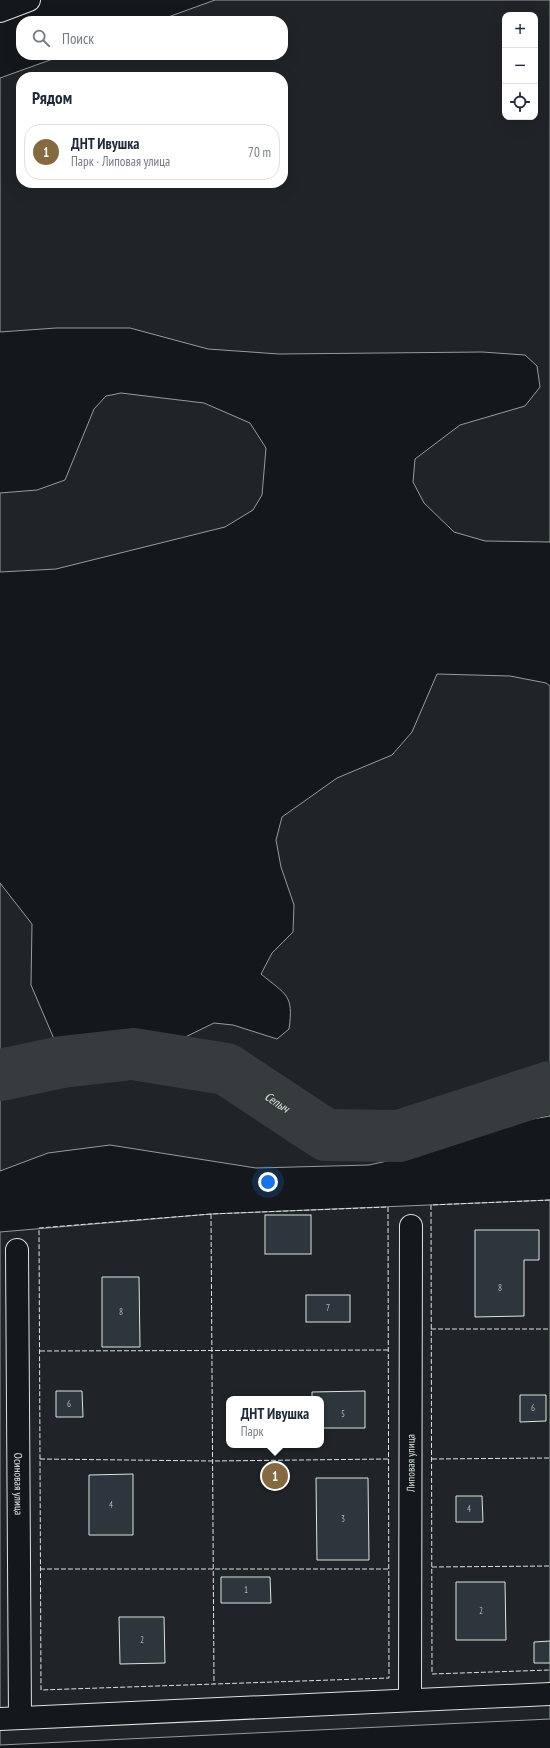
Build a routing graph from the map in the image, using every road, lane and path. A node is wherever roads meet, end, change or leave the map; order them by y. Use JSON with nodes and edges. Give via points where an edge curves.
{"nodes":[{"id":1,"x":29,"y":0,"type":"edge"},
{"id":2,"x":0,"y":11,"type":"edge"},
{"id":3,"x":411,"y":1226,"type":"dead end"},
{"id":4,"x":17,"y":1250,"type":"dead end"},
{"id":5,"x":550,"y":1694,"type":"edge"},
{"id":6,"x":410,"y":1700,"type":"junction"},
{"id":7,"x":10,"y":1718,"type":"edge"}],
"edges":[{"from":1,"to":2,"type":"street"},
{"from":3,"to":6,"type":"street","name":"Липовая улица"},
{"from":4,"to":7,"type":"street","name":"Осиновая улица"},
{"from":5,"to":6,"type":"street"},
{"from":6,"to":7,"type":"street"}]}
